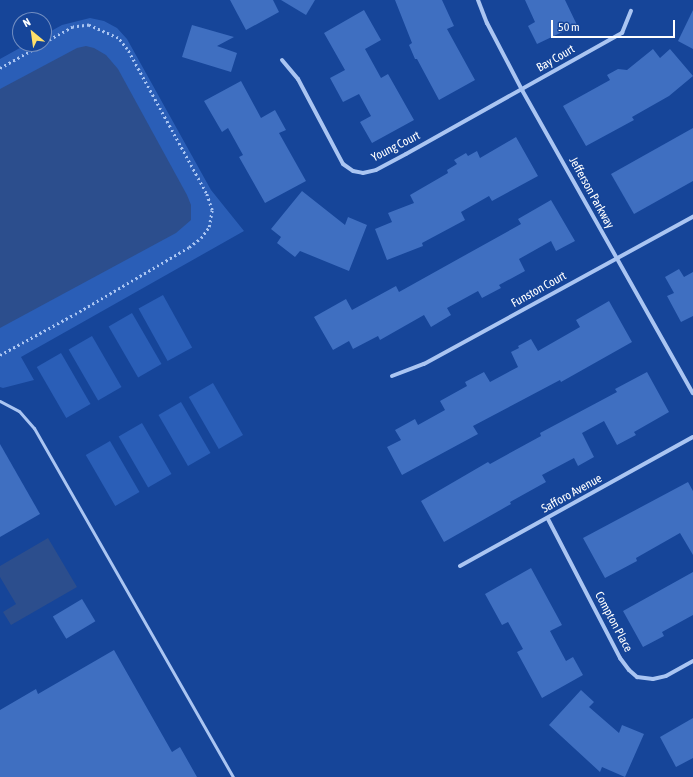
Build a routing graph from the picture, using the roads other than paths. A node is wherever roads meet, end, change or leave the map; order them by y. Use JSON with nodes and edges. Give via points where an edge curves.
{"nodes":[{"id":1,"x":478,"y":0,"type":"edge"},
{"id":2,"x":631,"y":11,"type":"dead end"},
{"id":3,"x":282,"y":60,"type":"dead end"},
{"id":4,"x":522,"y":90,"type":"junction"},
{"id":5,"x":693,"y":217,"type":"edge"},
{"id":6,"x":617,"y":259,"type":"junction"},
{"id":7,"x":392,"y":376,"type":"dead end"},
{"id":8,"x":693,"y":393,"type":"edge"},
{"id":9,"x":0,"y":401,"type":"edge"},
{"id":10,"x":693,"y":437,"type":"edge"},
{"id":11,"x":548,"y":519,"type":"junction"},
{"id":12,"x":460,"y":566,"type":"dead end"},
{"id":13,"x":693,"y":661,"type":"edge"},
{"id":14,"x":233,"y":777,"type":"edge"}],
"edges":[{"from":1,"to":4,"type":"street","name":"Jefferson Parkway","via":[[487,23]]},
{"from":2,"to":4,"type":"street","name":"Bay Court","via":[[622,33]]},
{"from":3,"to":4,"type":"street","name":"Young Court","via":[[298,79],[343,164],[353,171],[363,173],[376,170]]},
{"from":4,"to":6,"type":"street","name":"Jefferson Parkway"},
{"from":5,"to":6,"type":"street","name":"Funston Court"},
{"from":6,"to":7,"type":"street","name":"Funston Court","via":[[424,364]]},
{"from":6,"to":8,"type":"street","name":"Jefferson Parkway"},
{"from":9,"to":14,"type":"lane","via":[[19,411],[34,428]]},
{"from":10,"to":11,"type":"street","name":"Safforo Avenue"},
{"from":11,"to":12,"type":"street","name":"Safforo Avenue"},
{"from":11,"to":13,"type":"street","name":"Compton Place","via":[[620,658],[629,670],[637,677],[653,679],[666,676]]}]}
